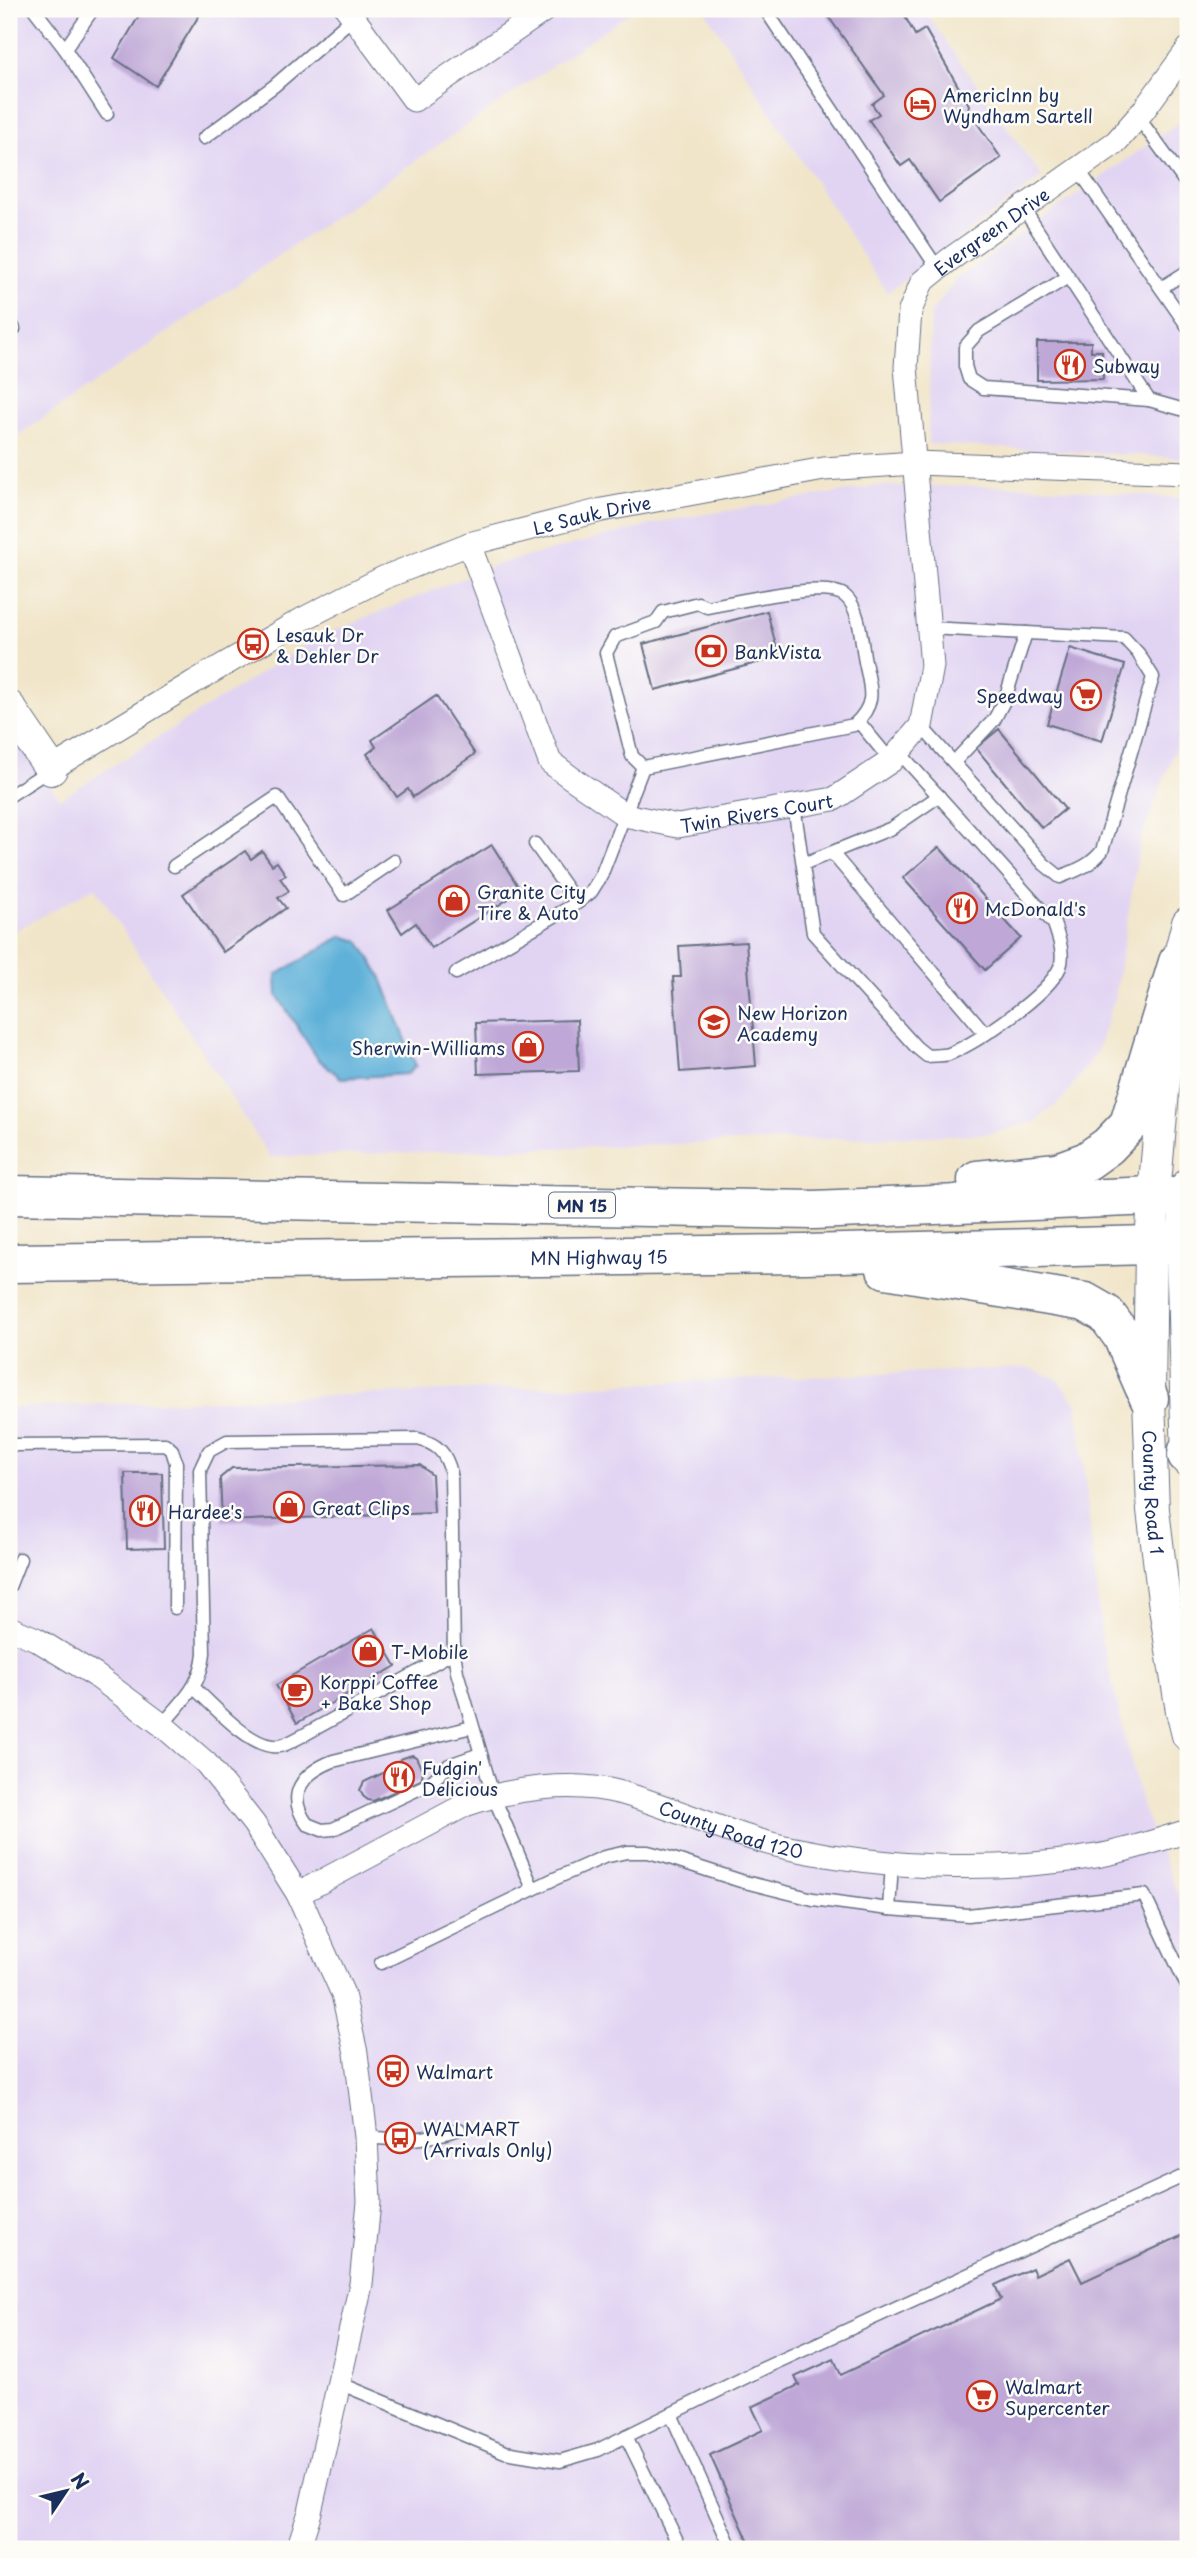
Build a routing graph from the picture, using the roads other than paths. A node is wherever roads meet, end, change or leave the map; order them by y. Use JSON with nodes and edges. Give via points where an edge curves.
{"nodes":[{"id":1,"x":34,"y":9,"type":"edge"},
{"id":2,"x":93,"y":9,"type":"edge"},
{"id":3,"x":546,"y":9,"type":"edge"},
{"id":4,"x":765,"y":9,"type":"edge"},
{"id":5,"x":351,"y":13,"type":"edge"},
{"id":6,"x":65,"y":49,"type":"junction"},
{"id":7,"x":1188,"y":49,"type":"edge"},
{"id":8,"x":107,"y":114,"type":"dead end"},
{"id":9,"x":1138,"y":117,"type":"junction"},
{"id":10,"x":204,"y":138,"type":"dead end"},
{"id":11,"x":1078,"y":169,"type":"junction"},
{"id":12,"x":1188,"y":186,"type":"edge"},
{"id":13,"x":1023,"y":208,"type":"junction"},
{"id":14,"x":938,"y":269,"type":"junction"},
{"id":15,"x":1188,"y":271,"type":"edge"},
{"id":16,"x":1068,"y":276,"type":"junction"},
{"id":17,"x":1161,"y":288,"type":"junction"},
{"id":18,"x":9,"y":318,"type":"edge"},
{"id":19,"x":1188,"y":327,"type":"edge"},
{"id":20,"x":9,"y":334,"type":"edge"},
{"id":21,"x":1149,"y":400,"type":"junction"},
{"id":22,"x":1188,"y":411,"type":"edge"},
{"id":23,"x":915,"y":463,"type":"junction"},
{"id":24,"x":1188,"y":473,"type":"edge"},
{"id":25,"x":469,"y":544,"type":"junction"},
{"id":26,"x":928,"y":628,"type":"junction"},
{"id":27,"x":1026,"y":634,"type":"junction"},
{"id":28,"x":9,"y":707,"type":"edge"},
{"id":29,"x":858,"y":721,"type":"junction"},
{"id":30,"x":921,"y":726,"type":"junction"},
{"id":31,"x":895,"y":757,"type":"junction"},
{"id":32,"x":954,"y":762,"type":"junction"},
{"id":33,"x":643,"y":767,"type":"junction"},
{"id":34,"x":51,"y":769,"type":"junction"},
{"id":35,"x":9,"y":796,"type":"edge"},
{"id":36,"x":939,"y":796,"type":"junction"},
{"id":37,"x":794,"y":806,"type":"junction"},
{"id":38,"x":625,"y":815,"type":"junction"},
{"id":39,"x":535,"y":844,"type":"dead end"},
{"id":40,"x":832,"y":853,"type":"junction"},
{"id":41,"x":394,"y":861,"type":"dead end"},
{"id":42,"x":803,"y":864,"type":"junction"},
{"id":43,"x":174,"y":866,"type":"dead end"},
{"id":44,"x":577,"y":904,"type":"junction"},
{"id":45,"x":1188,"y":923,"type":"edge"},
{"id":46,"x":1178,"y":962,"type":"junction"},
{"id":47,"x":456,"y":974,"type":"dead end"},
{"id":48,"x":985,"y":1033,"type":"junction"},
{"id":49,"x":9,"y":1195,"type":"edge"},
{"id":50,"x":1179,"y":1195,"type":"edge"},
{"id":51,"x":731,"y":1208,"type":"junction"},
{"id":52,"x":1174,"y":1245,"type":"edge"},
{"id":53,"x":805,"y":1254,"type":"junction"},
{"id":54,"x":9,"y":1263,"type":"edge"},
{"id":55,"x":1149,"y":1398,"type":"junction"},
{"id":56,"x":9,"y":1445,"type":"edge"},
{"id":57,"x":1188,"y":1452,"type":"edge"},
{"id":58,"x":1188,"y":1461,"type":"edge"},
{"id":59,"x":20,"y":1559,"type":"dead end"},
{"id":60,"x":9,"y":1587,"type":"edge"},
{"id":61,"x":175,"y":1608,"type":"dead end"},
{"id":62,"x":9,"y":1628,"type":"edge"},
{"id":63,"x":454,"y":1652,"type":"junction"},
{"id":64,"x":193,"y":1687,"type":"junction"},
{"id":65,"x":162,"y":1725,"type":"junction"},
{"id":66,"x":472,"y":1727,"type":"junction"},
{"id":67,"x":1188,"y":1735,"type":"edge"},
{"id":68,"x":480,"y":1754,"type":"junction"},
{"id":69,"x":494,"y":1795,"type":"junction"},
{"id":70,"x":1188,"y":1831,"type":"edge"},
{"id":71,"x":892,"y":1864,"type":"junction"},
{"id":72,"x":533,"y":1889,"type":"junction"},
{"id":73,"x":298,"y":1894,"type":"junction"},
{"id":74,"x":889,"y":1909,"type":"junction"},
{"id":75,"x":381,"y":1963,"type":"dead end"},
{"id":76,"x":1188,"y":1988,"type":"edge"},
{"id":77,"x":459,"y":2129,"type":"dead end"},
{"id":78,"x":366,"y":2137,"type":"junction"},
{"id":79,"x":1188,"y":2174,"type":"edge"},
{"id":80,"x":339,"y":2383,"type":"junction"},
{"id":81,"x":671,"y":2414,"type":"junction"},
{"id":82,"x":626,"y":2436,"type":"junction"},
{"id":83,"x":310,"y":2512,"type":"junction"},
{"id":84,"x":298,"y":2549,"type":"edge"},
{"id":85,"x":310,"y":2549,"type":"edge"},
{"id":86,"x":681,"y":2549,"type":"edge"},
{"id":87,"x":727,"y":2549,"type":"edge"}],
"edges":[{"from":1,"to":6,"type":"lane"},
{"from":2,"to":6,"type":"lane"},
{"from":3,"to":5,"type":"street","via":[[414,100]]},
{"from":4,"to":14,"type":"lane"},
{"from":5,"to":10,"type":"lane","via":[[274,86]]},
{"from":6,"to":8,"type":"lane"},
{"from":7,"to":9,"type":"street","name":"Evergreen Drive"},
{"from":9,"to":11,"type":"street","name":"Evergreen Drive","via":[[1116,142]]},
{"from":9,"to":12,"type":"lane"},
{"from":11,"to":13,"type":"street","name":"Evergreen Drive"},
{"from":11,"to":17,"type":"lane"},
{"from":13,"to":14,"type":"street","name":"Evergreen Drive"},
{"from":13,"to":16,"type":"lane"},
{"from":14,"to":23,"type":"street","name":"Evergreen Drive","via":[[922,282],[910,311],[906,367]]},
{"from":15,"to":17,"type":"lane"},
{"from":16,"to":21,"type":"lane"},
{"from":16,"to":21,"type":"lane","via":[[979,331],[965,346],[969,379],[983,388]]},
{"from":17,"to":19,"type":"lane"},
{"from":18,"to":20,"type":"lane","via":[[15,329]]},
{"from":21,"to":22,"type":"lane"},
{"from":23,"to":24,"type":"street","name":"Le Sauk Drive"},
{"from":23,"to":25,"type":"street","name":"Le Sauk Drive","via":[[824,469],[602,510]]},
{"from":23,"to":26,"type":"street","name":"Twin Rivers Court"},
{"from":25,"to":34,"type":"street","name":"Le Sauk Drive","via":[[383,578],[303,619]]},
{"from":25,"to":38,"type":"street","name":"Twin Rivers Court","via":[[550,762]]},
{"from":26,"to":27,"type":"lane"},
{"from":26,"to":30,"type":"street","name":"Twin Rivers Court","via":[[932,666]]},
{"from":27,"to":32,"type":"lane","via":[[994,720]]},
{"from":27,"to":32,"type":"lane","via":[[1125,638],[1153,677],[1102,851],[1083,869],[1060,877]]},
{"from":28,"to":34,"type":"street"},
{"from":29,"to":31,"type":"lane"},
{"from":29,"to":33,"type":"lane"},
{"from":29,"to":33,"type":"lane","via":[[872,695],[854,608],[844,595],[828,589],[707,607],[698,603],[663,612],[656,622],[615,637],[606,653],[632,755]]},
{"from":30,"to":31,"type":"street","name":"Twin Rivers Court"},
{"from":30,"to":32,"type":"lane"},
{"from":31,"to":36,"type":"lane"},
{"from":31,"to":37,"type":"street","name":"Twin Rivers Court","via":[[834,799]]},
{"from":33,"to":38,"type":"lane"},
{"from":34,"to":35,"type":"lane"},
{"from":36,"to":40,"type":"lane","via":[[892,828]]},
{"from":36,"to":48,"type":"lane","via":[[1054,924],[1060,940],[1062,964],[1051,983],[1012,1017]]},
{"from":37,"to":38,"type":"street","name":"Twin Rivers Court","via":[[678,826]]},
{"from":37,"to":42,"type":"lane"},
{"from":38,"to":44,"type":"lane","via":[[601,876]]},
{"from":39,"to":44,"type":"lane"},
{"from":40,"to":42,"type":"lane"},
{"from":40,"to":48,"type":"lane"},
{"from":41,"to":43,"type":"lane","via":[[344,895],[277,797]]},
{"from":42,"to":48,"type":"lane","via":[[813,933],[916,1047],[927,1056],[947,1054]]},
{"from":44,"to":47,"type":"lane"},
{"from":45,"to":46,"type":"street","name":"County Road 1"},
{"from":46,"to":50,"type":"street","name":"County Road 1","via":[[1163,1091]]},
{"from":46,"to":51,"type":"highway","via":[[1129,1124],[1087,1161],[1057,1172]]},
{"from":49,"to":51,"type":"highway","number":"MN 15"},
{"from":50,"to":51,"type":"highway","number":"MN 15","via":[[814,1210]]},
{"from":50,"to":52,"type":"street","name":"County Road 1"},
{"from":52,"to":53,"type":"highway","name":"MN Highway 15"},
{"from":52,"to":55,"type":"street","name":"County Road 1"},
{"from":52,"to":57,"type":"street","name":"County Road 1"},
{"from":53,"to":54,"type":"highway","name":"MN Highway 15"},
{"from":53,"to":55,"type":"highway","via":[[1086,1302],[1105,1314],[1122,1336]]},
{"from":55,"to":67,"type":"street","name":"County Road 1","via":[[1153,1510]]},
{"from":56,"to":61,"type":"lane","via":[[164,1444],[172,1450],[176,1463]]},
{"from":57,"to":58,"type":"street","name":"County Road 1"},
{"from":59,"to":60,"type":"lane"},
{"from":62,"to":65,"type":"street","via":[[95,1675]]},
{"from":63,"to":64,"type":"lane","via":[[274,1747],[251,1737]]},
{"from":63,"to":64,"type":"lane","via":[[451,1474],[439,1447],[418,1439],[227,1441],[209,1451],[200,1470],[204,1653]]},
{"from":63,"to":66,"type":"lane"},
{"from":64,"to":65,"type":"lane"},
{"from":65,"to":73,"type":"street","via":[[206,1763],[254,1824]]},
{"from":66,"to":68,"type":"lane"},
{"from":66,"to":68,"type":"lane","via":[[332,1761],[306,1776],[297,1795],[298,1806],[307,1824],[332,1829],[429,1784],[449,1765]]},
{"from":68,"to":69,"type":"lane"},
{"from":69,"to":71,"type":"street","name":"County Road 120","via":[[551,1788],[620,1792],[776,1845]]},
{"from":69,"to":72,"type":"lane"},
{"from":69,"to":73,"type":"street","name":"County Road 120","via":[[465,1805]]},
{"from":70,"to":71,"type":"street","name":"County Road 120","via":[[1098,1856],[1059,1861]]},
{"from":71,"to":74,"type":"lane"},
{"from":72,"to":74,"type":"lane","via":[[604,1857],[648,1853],[813,1899]]},
{"from":72,"to":75,"type":"lane"},
{"from":73,"to":78,"type":"street","via":[[343,1994]]},
{"from":74,"to":76,"type":"lane","via":[[968,1915],[1144,1895]]},
{"from":77,"to":78,"type":"lane","via":[[415,2140]]},
{"from":78,"to":80,"type":"street","via":[[369,2202],[360,2284]]},
{"from":79,"to":81,"type":"lane"},
{"from":80,"to":82,"type":"lane","via":[[505,2452],[560,2461]]},
{"from":80,"to":83,"type":"street"},
{"from":81,"to":82,"type":"lane"},
{"from":81,"to":87,"type":"lane","via":[[729,2543]]},
{"from":82,"to":86,"type":"lane"},
{"from":83,"to":84,"type":"street"},
{"from":83,"to":85,"type":"street"}]}
